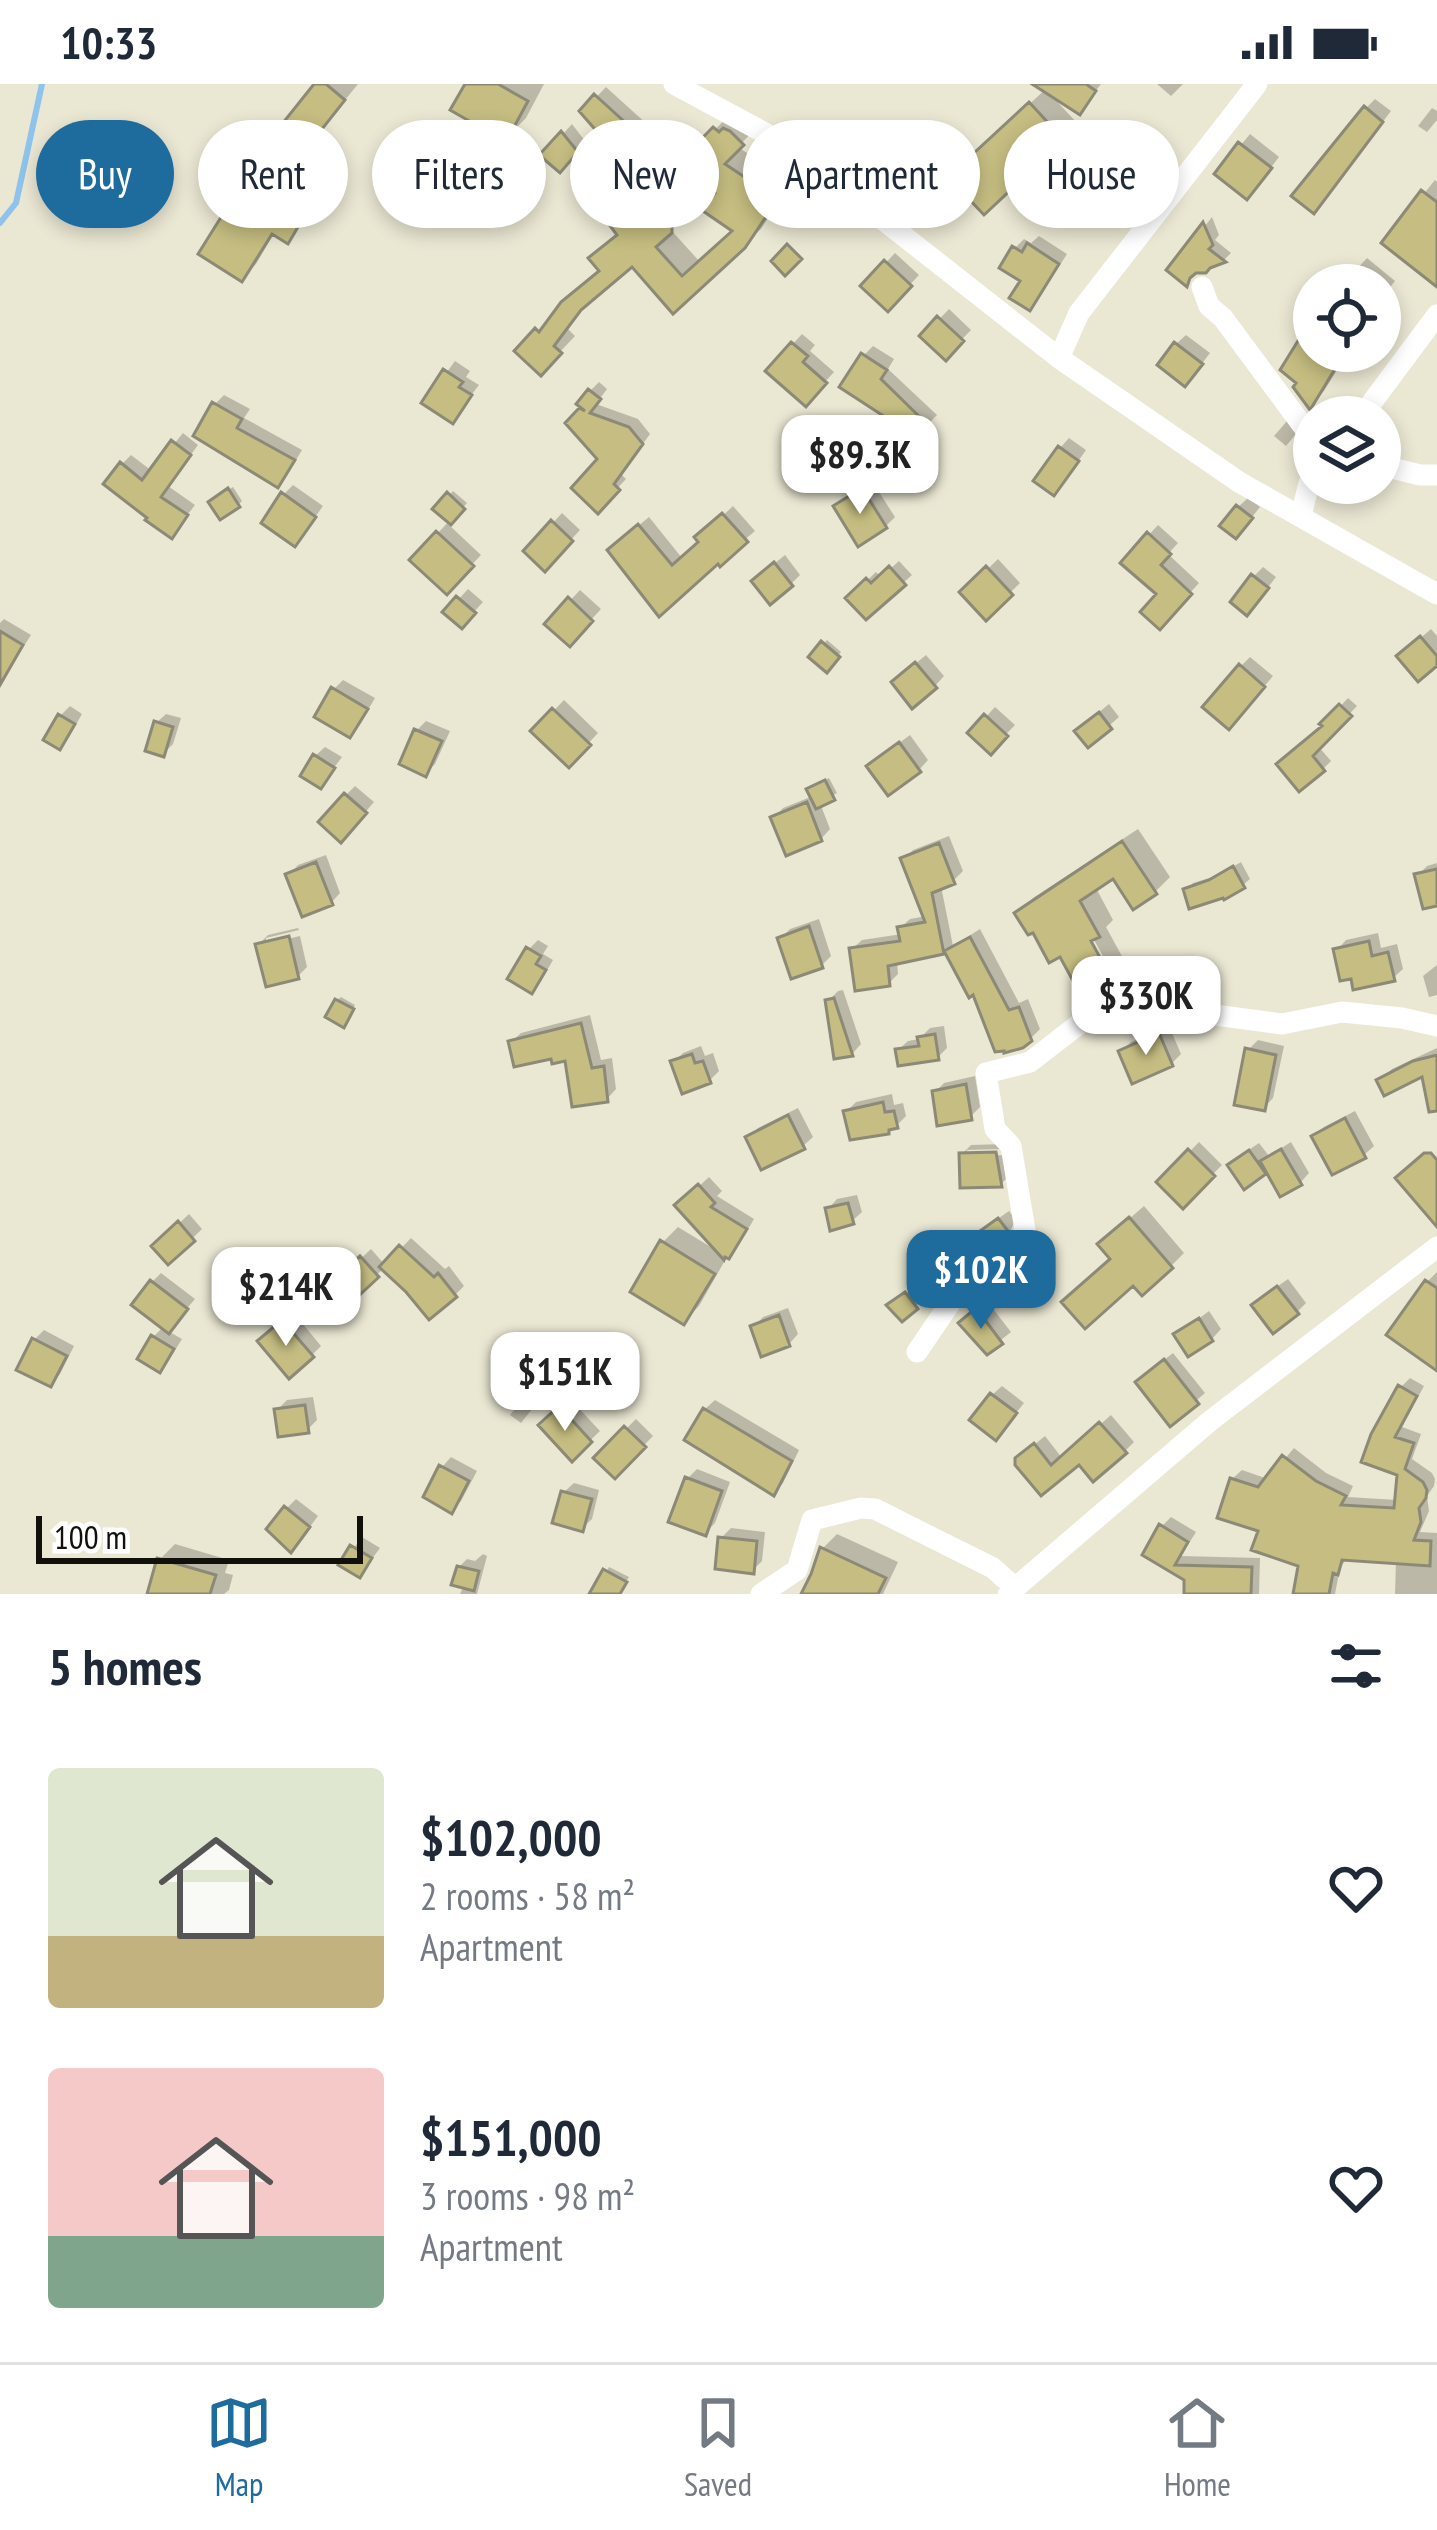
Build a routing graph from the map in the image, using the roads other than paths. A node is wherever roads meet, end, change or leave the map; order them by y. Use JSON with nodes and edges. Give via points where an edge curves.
{"nodes":[{"id":1,"x":674,"y":84,"type":"edge"},
{"id":2,"x":1257,"y":84,"type":"edge"},
{"id":3,"x":1179,"y":183,"type":"edge"},
{"id":4,"x":1145,"y":228,"type":"edge"},
{"id":5,"x":1202,"y":287,"type":"dead end"},
{"id":6,"x":1437,"y":315,"type":"edge"},
{"id":7,"x":1059,"y":358,"type":"junction"},
{"id":8,"x":1376,"y":396,"type":"edge"},
{"id":9,"x":1293,"y":413,"type":"edge"},
{"id":10,"x":1401,"y":470,"type":"edge"},
{"id":11,"x":1437,"y":475,"type":"edge"},
{"id":12,"x":1304,"y":504,"type":"edge"},
{"id":13,"x":1301,"y":516,"type":"junction"},
{"id":14,"x":1437,"y":594,"type":"edge"},
{"id":15,"x":1437,"y":1026,"type":"edge"},
{"id":16,"x":1437,"y":1247,"type":"edge"},
{"id":17,"x":917,"y":1352,"type":"dead end"},
{"id":18,"x":1011,"y":1590,"type":"edge"},
{"id":19,"x":761,"y":1594,"type":"edge"}],
"edges":[{"from":1,"to":7,"type":"street","via":[[789,146]]},
{"from":2,"to":3,"type":"street"},
{"from":4,"to":7,"type":"street","via":[[1079,314]]},
{"from":5,"to":9,"type":"street","via":[[1209,307]]},
{"from":6,"to":8,"type":"street"},
{"from":7,"to":13,"type":"street"},
{"from":10,"to":11,"type":"street"},
{"from":12,"to":13,"type":"street"},
{"from":13,"to":14,"type":"street"},
{"from":15,"to":17,"type":"street","via":[[1342,1012],[1282,1024],[1109,1001],[1030,1062],[986,1073],[995,1129],[1011,1146],[1025,1230],[987,1281],[961,1287]]},
{"from":16,"to":18,"type":"street","via":[[1210,1421]]},
{"from":18,"to":19,"type":"street","via":[[993,1568],[861,1508],[812,1520],[797,1570]]}]}
